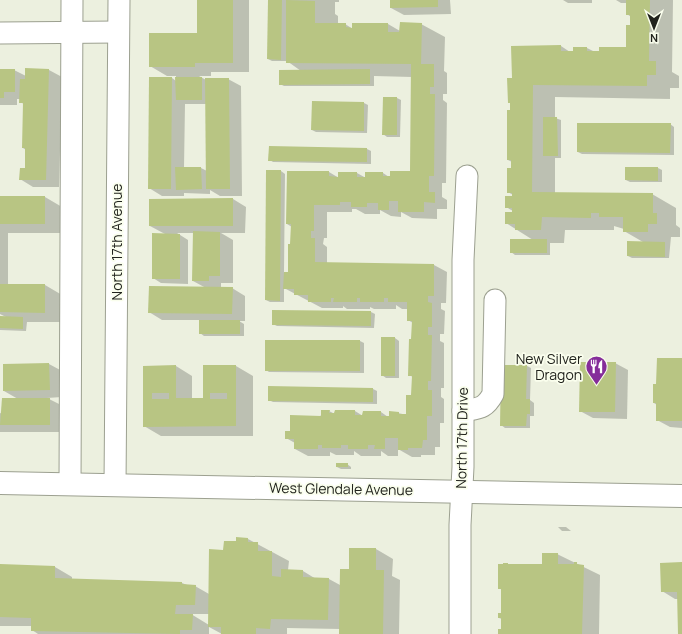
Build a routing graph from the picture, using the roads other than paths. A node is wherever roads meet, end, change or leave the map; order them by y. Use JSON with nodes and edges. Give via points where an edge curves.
{"nodes":[{"id":1,"x":72,"y":0,"type":"edge"},
{"id":2,"x":119,"y":0,"type":"edge"},
{"id":3,"x":118,"y":32,"type":"junction"},
{"id":4,"x":0,"y":33,"type":"edge"},
{"id":5,"x":72,"y":33,"type":"junction"},
{"id":6,"x":467,"y":176,"type":"dead end"},
{"id":7,"x":495,"y":300,"type":"dead end"},
{"id":8,"x":464,"y":410,"type":"junction"},
{"id":9,"x":0,"y":483,"type":"edge"},
{"id":10,"x":70,"y":484,"type":"junction"},
{"id":11,"x":115,"y":485,"type":"junction"},
{"id":12,"x":462,"y":492,"type":"junction"},
{"id":13,"x":682,"y":496,"type":"edge"},
{"id":14,"x":460,"y":634,"type":"edge"}],
"edges":[{"from":1,"to":5,"type":"street"},
{"from":2,"to":3,"type":"street","name":"North 17th Avenue"},
{"from":3,"to":5,"type":"street"},
{"from":3,"to":11,"type":"street","name":"North 17th Avenue"},
{"from":4,"to":5,"type":"street"},
{"from":5,"to":10,"type":"street"},
{"from":6,"to":8,"type":"street","name":"North 17th Drive","via":[[463,266]]},
{"from":7,"to":8,"type":"street","via":[[493,394],[483,407]]},
{"from":8,"to":12,"type":"street","name":"North 17th Drive"},
{"from":9,"to":10,"type":"main road","name":"West Glendale Avenue"},
{"from":10,"to":11,"type":"main road","name":"West Glendale Avenue"},
{"from":11,"to":12,"type":"main road","name":"West Glendale Avenue"},
{"from":12,"to":13,"type":"main road","name":"West Glendale Avenue"},
{"from":12,"to":14,"type":"street","name":"North 17th Drive"}]}
